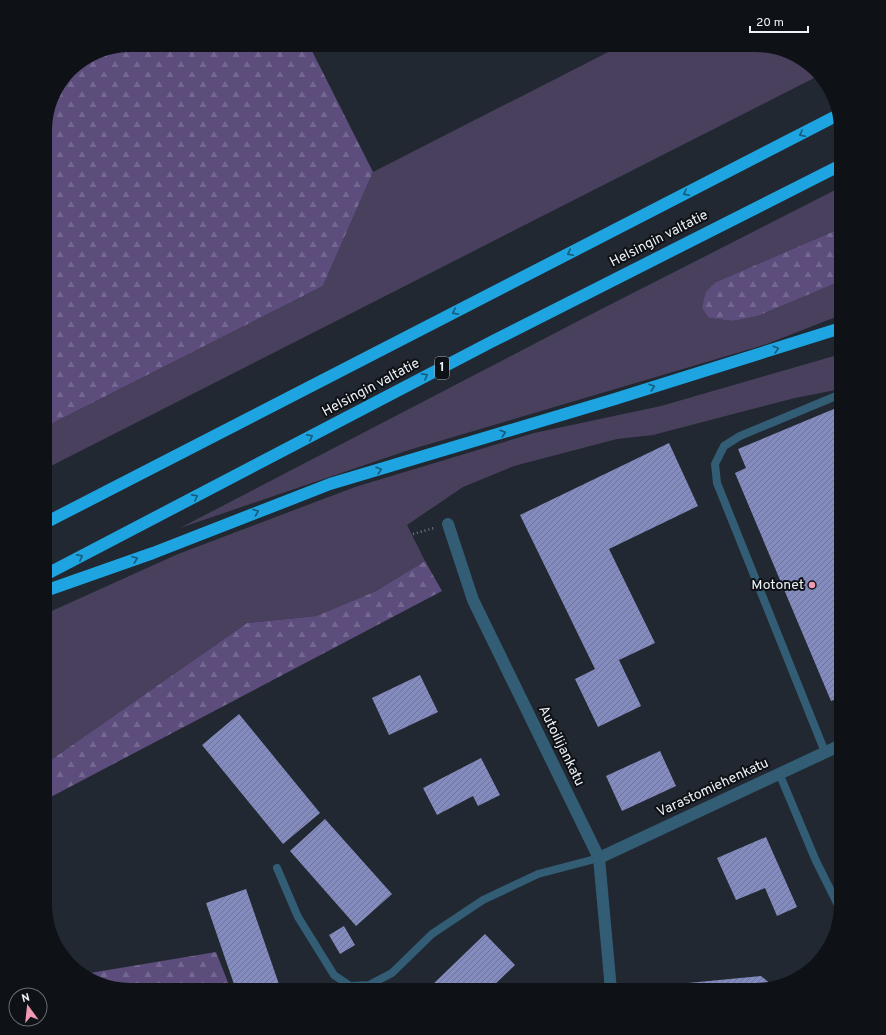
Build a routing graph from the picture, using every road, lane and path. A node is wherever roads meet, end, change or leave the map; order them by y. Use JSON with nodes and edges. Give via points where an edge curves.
{"nodes":[{"id":1,"x":833,"y":118,"type":"edge"},
{"id":2,"x":834,"y":169,"type":"edge"},
{"id":3,"x":834,"y":330,"type":"edge"},
{"id":4,"x":834,"y":397,"type":"edge"},
{"id":5,"x":52,"y":519,"type":"edge"},
{"id":6,"x":448,"y":524,"type":"joint"},
{"id":7,"x":414,"y":534,"type":"dead end"},
{"id":8,"x":52,"y":571,"type":"edge"},
{"id":9,"x":52,"y":589,"type":"edge"},
{"id":10,"x":834,"y":748,"type":"edge"},
{"id":11,"x":825,"y":752,"type":"junction"},
{"id":12,"x":779,"y":773,"type":"junction"},
{"id":13,"x":599,"y":858,"type":"junction"},
{"id":14,"x":277,"y":868,"type":"dead end"},
{"id":15,"x":834,"y":897,"type":"edge"},
{"id":16,"x":345,"y":983,"type":"edge"},
{"id":17,"x":373,"y":983,"type":"edge"},
{"id":18,"x":610,"y":983,"type":"edge"}],
"edges":[{"from":1,"to":5,"type":"highway","name":"Helsingin valtatie","one_way":true},
{"from":8,"to":2,"type":"highway","name":"Helsingin valtatie","number":"1","one_way":true,"via":[[500,337]]},
{"from":9,"to":3,"type":"highway","one_way":true,"via":[[154,553],[330,484]]},
{"from":4,"to":11,"type":"lane","via":[[740,436],[724,446],[715,464],[717,483]]},
{"from":6,"to":7,"type":"path"},
{"from":6,"to":13,"type":"street","name":"Autoilijankatu","via":[[474,600]]},
{"from":10,"to":11,"type":"street","name":"Varastomiehenkatu"},
{"from":11,"to":12,"type":"street","name":"Varastomiehenkatu"},
{"from":12,"to":13,"type":"street","name":"Varastomiehenkatu"},
{"from":12,"to":15,"type":"lane"},
{"from":13,"to":17,"type":"lane","via":[[538,874],[483,900],[432,934],[392,974]]},
{"from":13,"to":18,"type":"street","name":"Autoilijankatu"},
{"from":14,"to":16,"type":"lane","via":[[298,918],[334,976]]}]}
